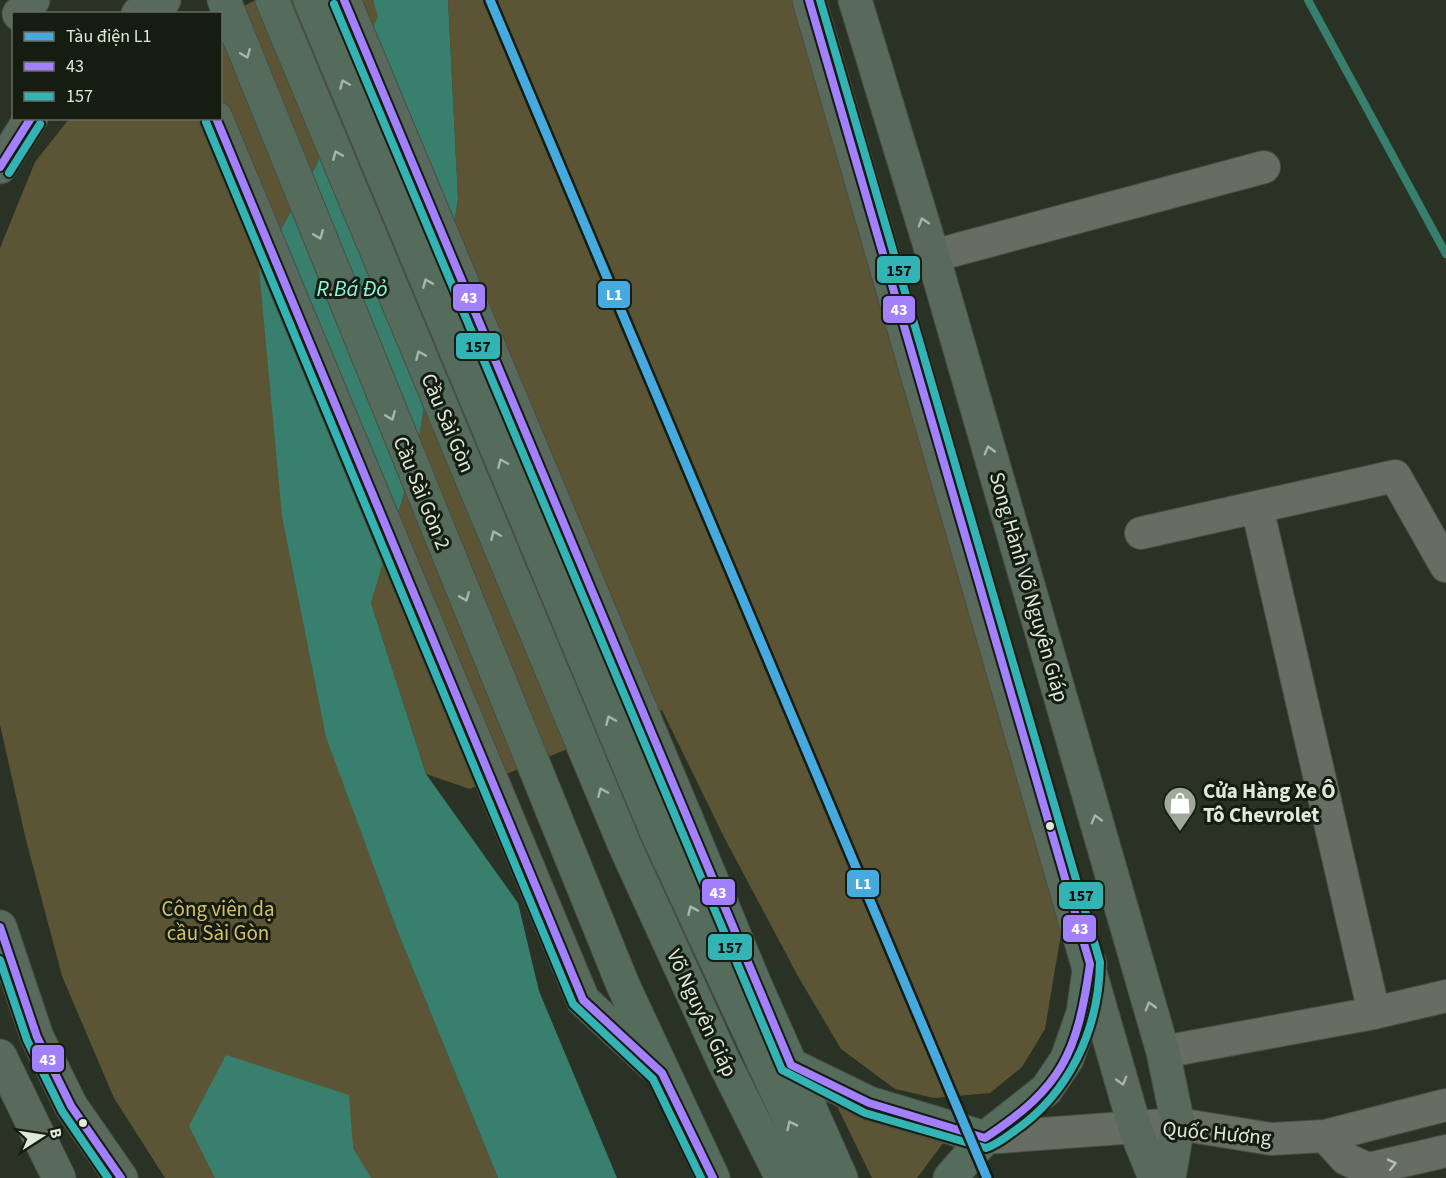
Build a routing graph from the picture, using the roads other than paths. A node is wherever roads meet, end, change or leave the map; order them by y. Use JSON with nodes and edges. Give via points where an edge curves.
{"nodes":[{"id":1,"x":33,"y":0,"type":"edge"},
{"id":2,"x":165,"y":0,"type":"edge"},
{"id":3,"x":224,"y":0,"type":"edge"},
{"id":4,"x":272,"y":0,"type":"edge"},
{"id":5,"x":310,"y":0,"type":"edge"},
{"id":6,"x":344,"y":0,"type":"edge"},
{"id":7,"x":809,"y":0,"type":"edge"},
{"id":8,"x":855,"y":0,"type":"edge"},
{"id":9,"x":21,"y":12,"type":"edge"},
{"id":10,"x":142,"y":12,"type":"edge"},
{"id":11,"x":12,"y":21,"type":"edge"},
{"id":12,"x":0,"y":32,"type":"edge"},
{"id":13,"x":30,"y":120,"type":"edge"},
{"id":14,"x":217,"y":120,"type":"edge"},
{"id":15,"x":0,"y":167,"type":"edge"},
{"id":16,"x":1264,"y":167,"type":"dead end"},
{"id":17,"x":933,"y":256,"type":"junction"},
{"id":18,"x":1257,"y":507,"type":"junction"},
{"id":19,"x":1141,"y":533,"type":"dead end"},
{"id":20,"x":1446,"y":566,"type":"edge"},
{"id":21,"x":686,"y":818,"type":"joint"},
{"id":22,"x":657,"y":833,"type":"joint"},
{"id":23,"x":625,"y":846,"type":"joint"},
{"id":24,"x":0,"y":927,"type":"edge"},
{"id":25,"x":1090,"y":964,"type":"junction"},
{"id":26,"x":1446,"y":996,"type":"edge"},
{"id":27,"x":583,"y":1000,"type":"joint"},
{"id":28,"x":1374,"y":1013,"type":"junction"},
{"id":29,"x":754,"y":1047,"type":"junction"},
{"id":30,"x":1163,"y":1052,"type":"junction"},
{"id":31,"x":0,"y":1056,"type":"edge"},
{"id":32,"x":791,"y":1065,"type":"junction"},
{"id":33,"x":662,"y":1073,"type":"junction"},
{"id":34,"x":1446,"y":1106,"type":"edge"},
{"id":35,"x":1178,"y":1124,"type":"junction"},
{"id":36,"x":1136,"y":1128,"type":"junction"},
{"id":37,"x":1325,"y":1136,"type":"junction"},
{"id":38,"x":985,"y":1138,"type":"junction"},
{"id":39,"x":1446,"y":1151,"type":"edge"},
{"id":40,"x":48,"y":1171,"type":"edge"},
{"id":41,"x":121,"y":1178,"type":"edge"},
{"id":42,"x":713,"y":1178,"type":"edge"},
{"id":43,"x":782,"y":1178,"type":"edge"},
{"id":44,"x":817,"y":1178,"type":"edge"},
{"id":45,"x":841,"y":1178,"type":"edge"},
{"id":46,"x":950,"y":1178,"type":"edge"},
{"id":47,"x":1155,"y":1178,"type":"edge"},
{"id":48,"x":1169,"y":1178,"type":"edge"},
{"id":49,"x":1334,"y":1178,"type":"edge"}],
"edges":[{"from":1,"to":9,"type":"main road"},
{"from":2,"to":10,"type":"main road"},
{"from":3,"to":33,"type":"highway","name":"Cầu Sài Gòn 2","one_way":true},
{"from":23,"to":4,"type":"highway","name":"Cầu Sài Gòn","one_way":true},
{"from":22,"to":5,"type":"highway","name":"Cầu Sài Gòn","one_way":true},
{"from":6,"to":21,"type":"main road"},
{"from":7,"to":25,"type":"main road"},
{"from":17,"to":8,"type":"main road","name":"Song Hành Võ Nguyên Giáp","one_way":true},
{"from":11,"to":12,"type":"main road"},
{"from":13,"to":15,"type":"main road"},
{"from":14,"to":27,"type":"main road"},
{"from":16,"to":17,"type":"street"},
{"from":30,"to":17,"type":"main road","name":"Song Hành Võ Nguyên Giáp","one_way":true},
{"from":18,"to":19,"type":"street"},
{"from":18,"to":20,"type":"street","via":[[1395,476]]},
{"from":18,"to":28,"type":"street"},
{"from":21,"to":32,"type":"highway"},
{"from":29,"to":22,"type":"highway","name":"Võ Nguyên Giáp","one_way":true},
{"from":23,"to":43,"type":"highway","name":"Võ Nguyên Giáp"},
{"from":24,"to":41,"type":"main road","via":[[37,1037],[71,1106]]},
{"from":25,"to":36,"type":"main road","one_way":true},
{"from":25,"to":38,"type":"highway","via":[[1083,1013],[1067,1059],[1046,1090]]},
{"from":26,"to":28,"type":"street"},
{"from":27,"to":33,"type":"highway"},
{"from":28,"to":30,"type":"street"},
{"from":29,"to":32,"type":"highway"},
{"from":44,"to":29,"type":"highway","name":"Võ Nguyên Giáp","one_way":true},
{"from":30,"to":35,"type":"main road","name":"Song Hành Võ Nguyên Giáp"},
{"from":31,"to":40,"type":"main road"},
{"from":32,"to":38,"type":"highway","via":[[869,1103]]},
{"from":32,"to":45,"type":"highway"},
{"from":33,"to":42,"type":"highway"},
{"from":34,"to":37,"type":"street","name":"Quốc Hương"},
{"from":35,"to":36,"type":"street","name":"Quốc Hương"},
{"from":35,"to":37,"type":"street","name":"Quốc Hương","via":[[1271,1139]]},
{"from":35,"to":48,"type":"main road","name":"Song Hành Võ Nguyên Giáp"},
{"from":36,"to":38,"type":"street","name":"Quốc Hương"},
{"from":36,"to":47,"type":"main road"},
{"from":37,"to":39,"type":"street","one_way":true,"via":[[1346,1159],[1368,1169]]},
{"from":37,"to":49,"type":"street"},
{"from":38,"to":46,"type":"highway"}]}
